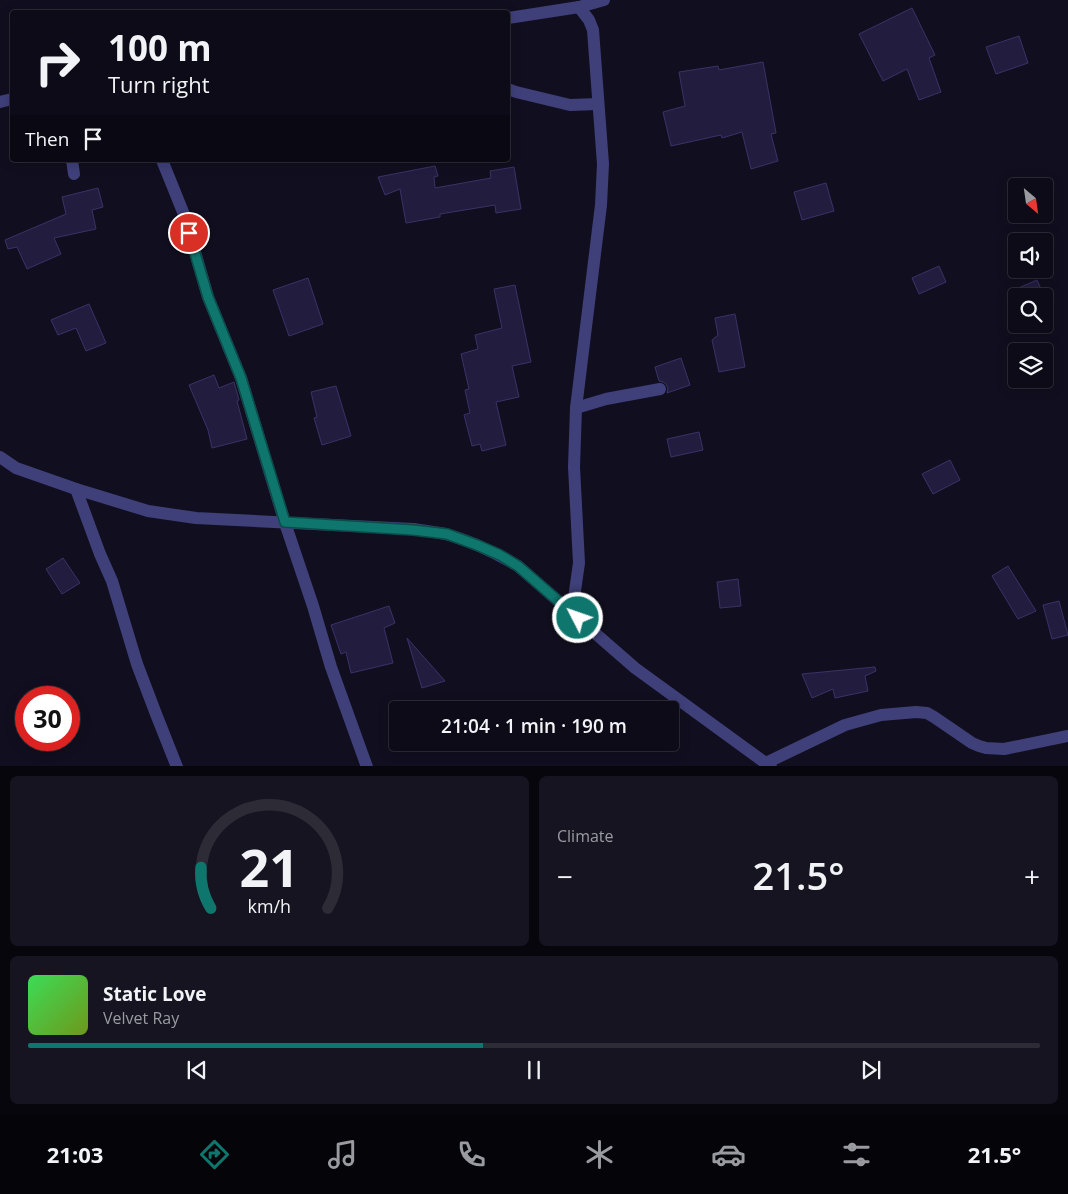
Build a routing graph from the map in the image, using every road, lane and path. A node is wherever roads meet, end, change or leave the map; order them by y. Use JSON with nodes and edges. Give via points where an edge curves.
{"nodes":[{"id":1,"x":604,"y":0,"type":"edge"},
{"id":2,"x":579,"y":7,"type":"junction"},
{"id":3,"x":510,"y":18,"type":"edge"},
{"id":4,"x":510,"y":90,"type":"edge"},
{"id":5,"x":598,"y":104,"type":"junction"},
{"id":6,"x":72,"y":162,"type":"edge"},
{"id":7,"x":163,"y":162,"type":"edge"},
{"id":8,"x":74,"y":174,"type":"dead end"},
{"id":9,"x":660,"y":389,"type":"dead end"},
{"id":10,"x":576,"y":408,"type":"junction"},
{"id":11,"x":0,"y":457,"type":"edge"},
{"id":12,"x":76,"y":489,"type":"junction"},
{"id":13,"x":285,"y":522,"type":"junction"},
{"id":14,"x":578,"y":618,"type":"junction"},
{"id":15,"x":1068,"y":736,"type":"edge"},
{"id":16,"x":768,"y":765,"type":"edge"},
{"id":17,"x":177,"y":766,"type":"edge"},
{"id":18,"x":367,"y":766,"type":"edge"}],
"edges":[{"from":1,"to":2,"type":"street"},
{"from":2,"to":3,"type":"street"},
{"from":2,"to":5,"type":"street","via":[[593,30]]},
{"from":4,"to":5,"type":"street","via":[[570,105]]},
{"from":5,"to":10,"type":"street","via":[[603,164],[601,205]]},
{"from":6,"to":8,"type":"street"},
{"from":7,"to":13,"type":"street","via":[[185,217],[208,297],[241,378]]},
{"from":9,"to":10,"type":"street"},
{"from":10,"to":14,"type":"street","via":[[574,467],[579,563],[574,598]]},
{"from":11,"to":12,"type":"street","via":[[16,468]]},
{"from":12,"to":13,"type":"street","via":[[148,511],[196,518]]},
{"from":12,"to":17,"type":"street","via":[[112,580],[137,664]]},
{"from":13,"to":14,"type":"street","via":[[447,534],[500,555],[518,566]]},
{"from":13,"to":18,"type":"street","via":[[331,667]]},
{"from":14,"to":16,"type":"street","via":[[635,668]]},
{"from":15,"to":16,"type":"street","via":[[1004,749],[986,748],[972,743],[927,713],[881,715],[845,724]]}]}
